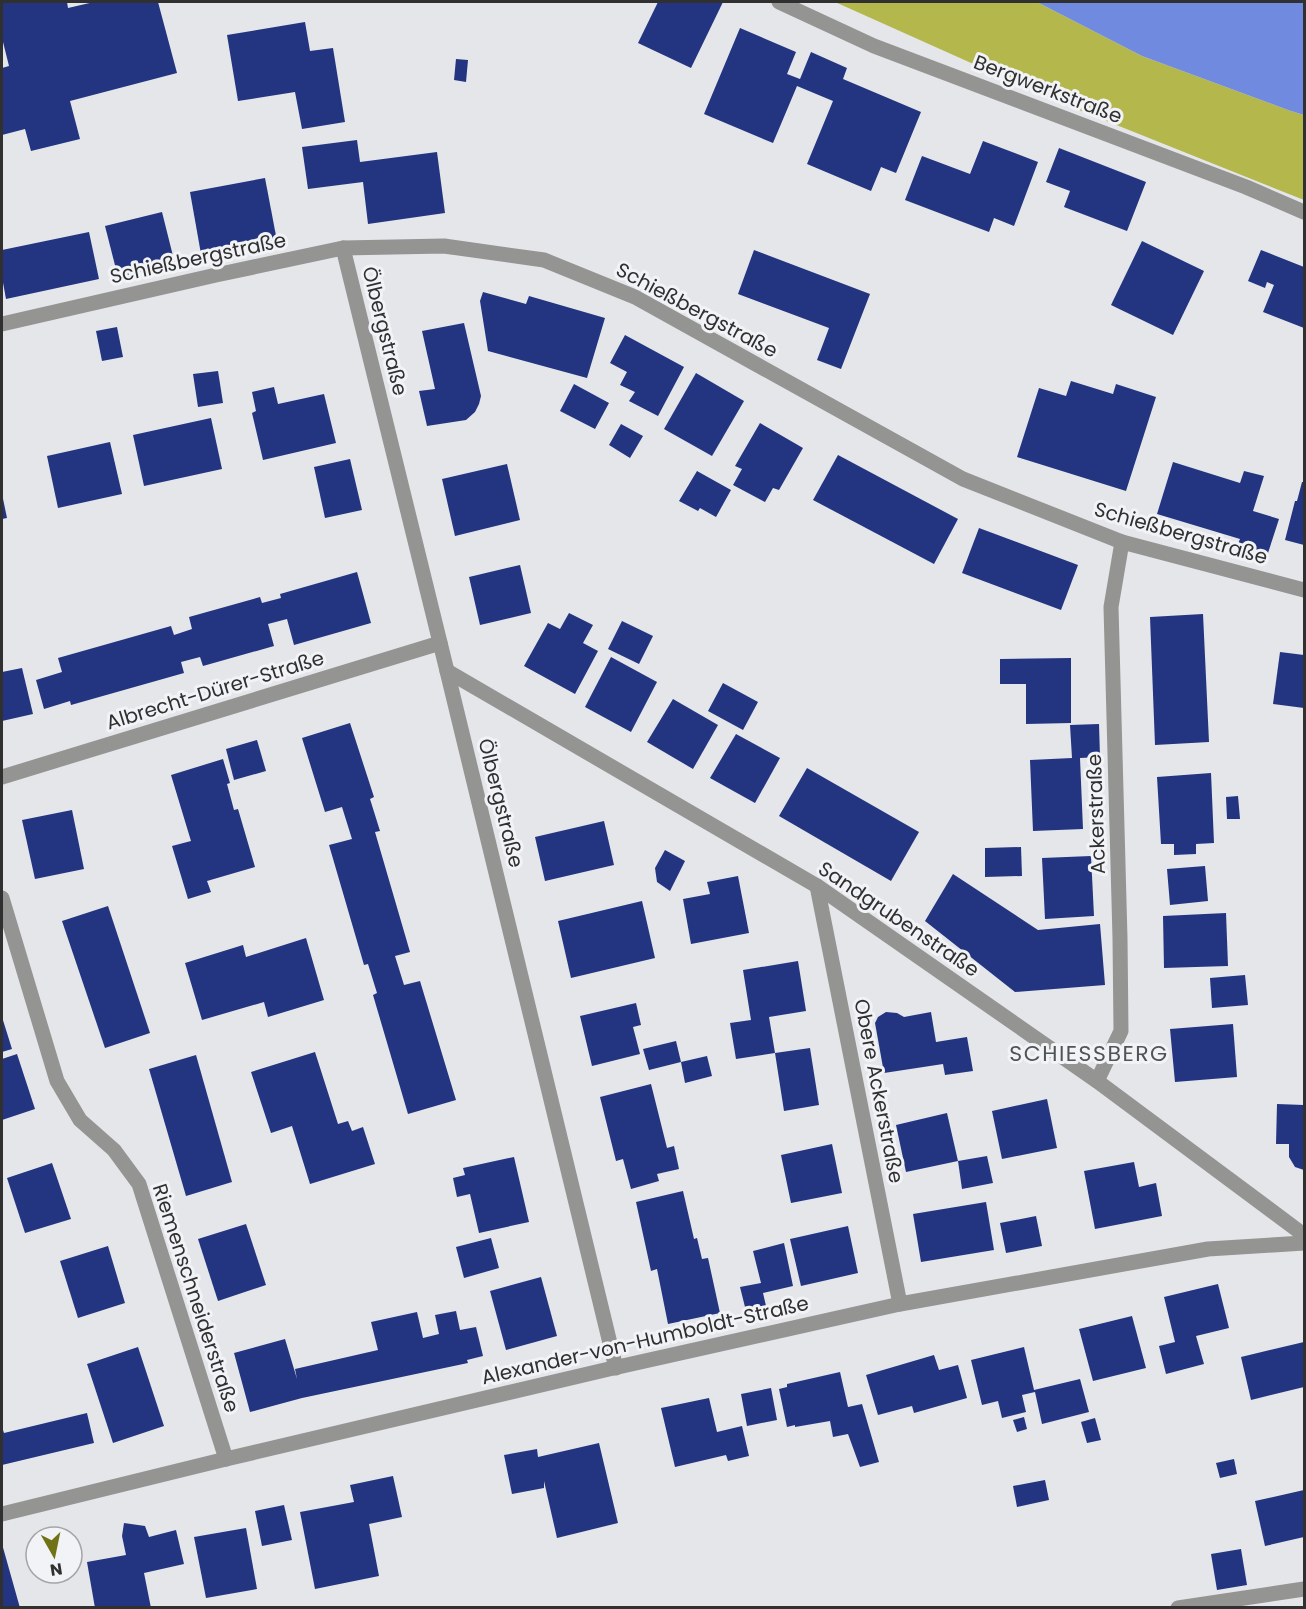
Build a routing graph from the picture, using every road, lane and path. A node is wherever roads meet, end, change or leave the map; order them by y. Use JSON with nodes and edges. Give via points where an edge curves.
{"nodes":[{"id":1,"x":779,"y":2,"type":"edge"},
{"id":2,"x":1305,"y":212,"type":"edge"},
{"id":3,"x":343,"y":248,"type":"junction"},
{"id":4,"x":2,"y":324,"type":"edge"},
{"id":5,"x":1122,"y":542,"type":"junction"},
{"id":6,"x":1305,"y":590,"type":"edge"},
{"id":7,"x":440,"y":644,"type":"junction"},
{"id":8,"x":447,"y":671,"type":"junction"},
{"id":9,"x":2,"y":777,"type":"edge"},
{"id":10,"x":817,"y":886,"type":"junction"},
{"id":11,"x":2,"y":898,"type":"edge"},
{"id":12,"x":1097,"y":1081,"type":"junction"},
{"id":13,"x":1305,"y":1235,"type":"edge"},
{"id":14,"x":1305,"y":1243,"type":"edge"},
{"id":15,"x":900,"y":1304,"type":"junction"},
{"id":16,"x":616,"y":1368,"type":"junction"},
{"id":17,"x":226,"y":1459,"type":"junction"},
{"id":18,"x":2,"y":1514,"type":"edge"},
{"id":19,"x":1305,"y":1589,"type":"edge"},
{"id":20,"x":1178,"y":1608,"type":"edge"}],
"edges":[{"from":1,"to":2,"type":"street","name":"Bergwerkstraße","via":[[874,46]]},
{"from":3,"to":4,"type":"street","name":"Schießbergstraße"},
{"from":3,"to":5,"type":"street","name":"Schießbergstraße","via":[[444,246],[544,260],[635,297],[963,479]]},
{"from":3,"to":7,"type":"street","name":"Ölbergstraße"},
{"from":5,"to":6,"type":"street","name":"Schießbergstraße"},
{"from":5,"to":12,"type":"street","name":"Ackerstraße","via":[[1111,607],[1121,1031]]},
{"from":7,"to":8,"type":"street","name":"Ölbergstraße"},
{"from":7,"to":9,"type":"street","name":"Albrecht-Dürer-Straße"},
{"from":8,"to":10,"type":"street","name":"Sandgrubenstraße"},
{"from":8,"to":16,"type":"street","name":"Ölbergstraße"},
{"from":10,"to":12,"type":"street","name":"Sandgrubenstraße"},
{"from":10,"to":15,"type":"street","name":"Obere Ackerstraße"},
{"from":11,"to":17,"type":"street","name":"Riemenschneiderstraße","via":[[57,1082],[80,1120],[114,1150],[139,1185]]},
{"from":12,"to":13,"type":"street","name":"Sandgrubenstraße"},
{"from":14,"to":15,"type":"street","name":"Alexander-von-Humboldt-Straße","via":[[1208,1250]]},
{"from":15,"to":16,"type":"street","name":"Alexander-von-Humboldt-Straße"},
{"from":16,"to":17,"type":"street","name":"Alexander-von-Humboldt-Straße"},
{"from":17,"to":18,"type":"street","name":"Alexander-von-Humboldt-Straße"},
{"from":19,"to":20,"type":"street"}]}
